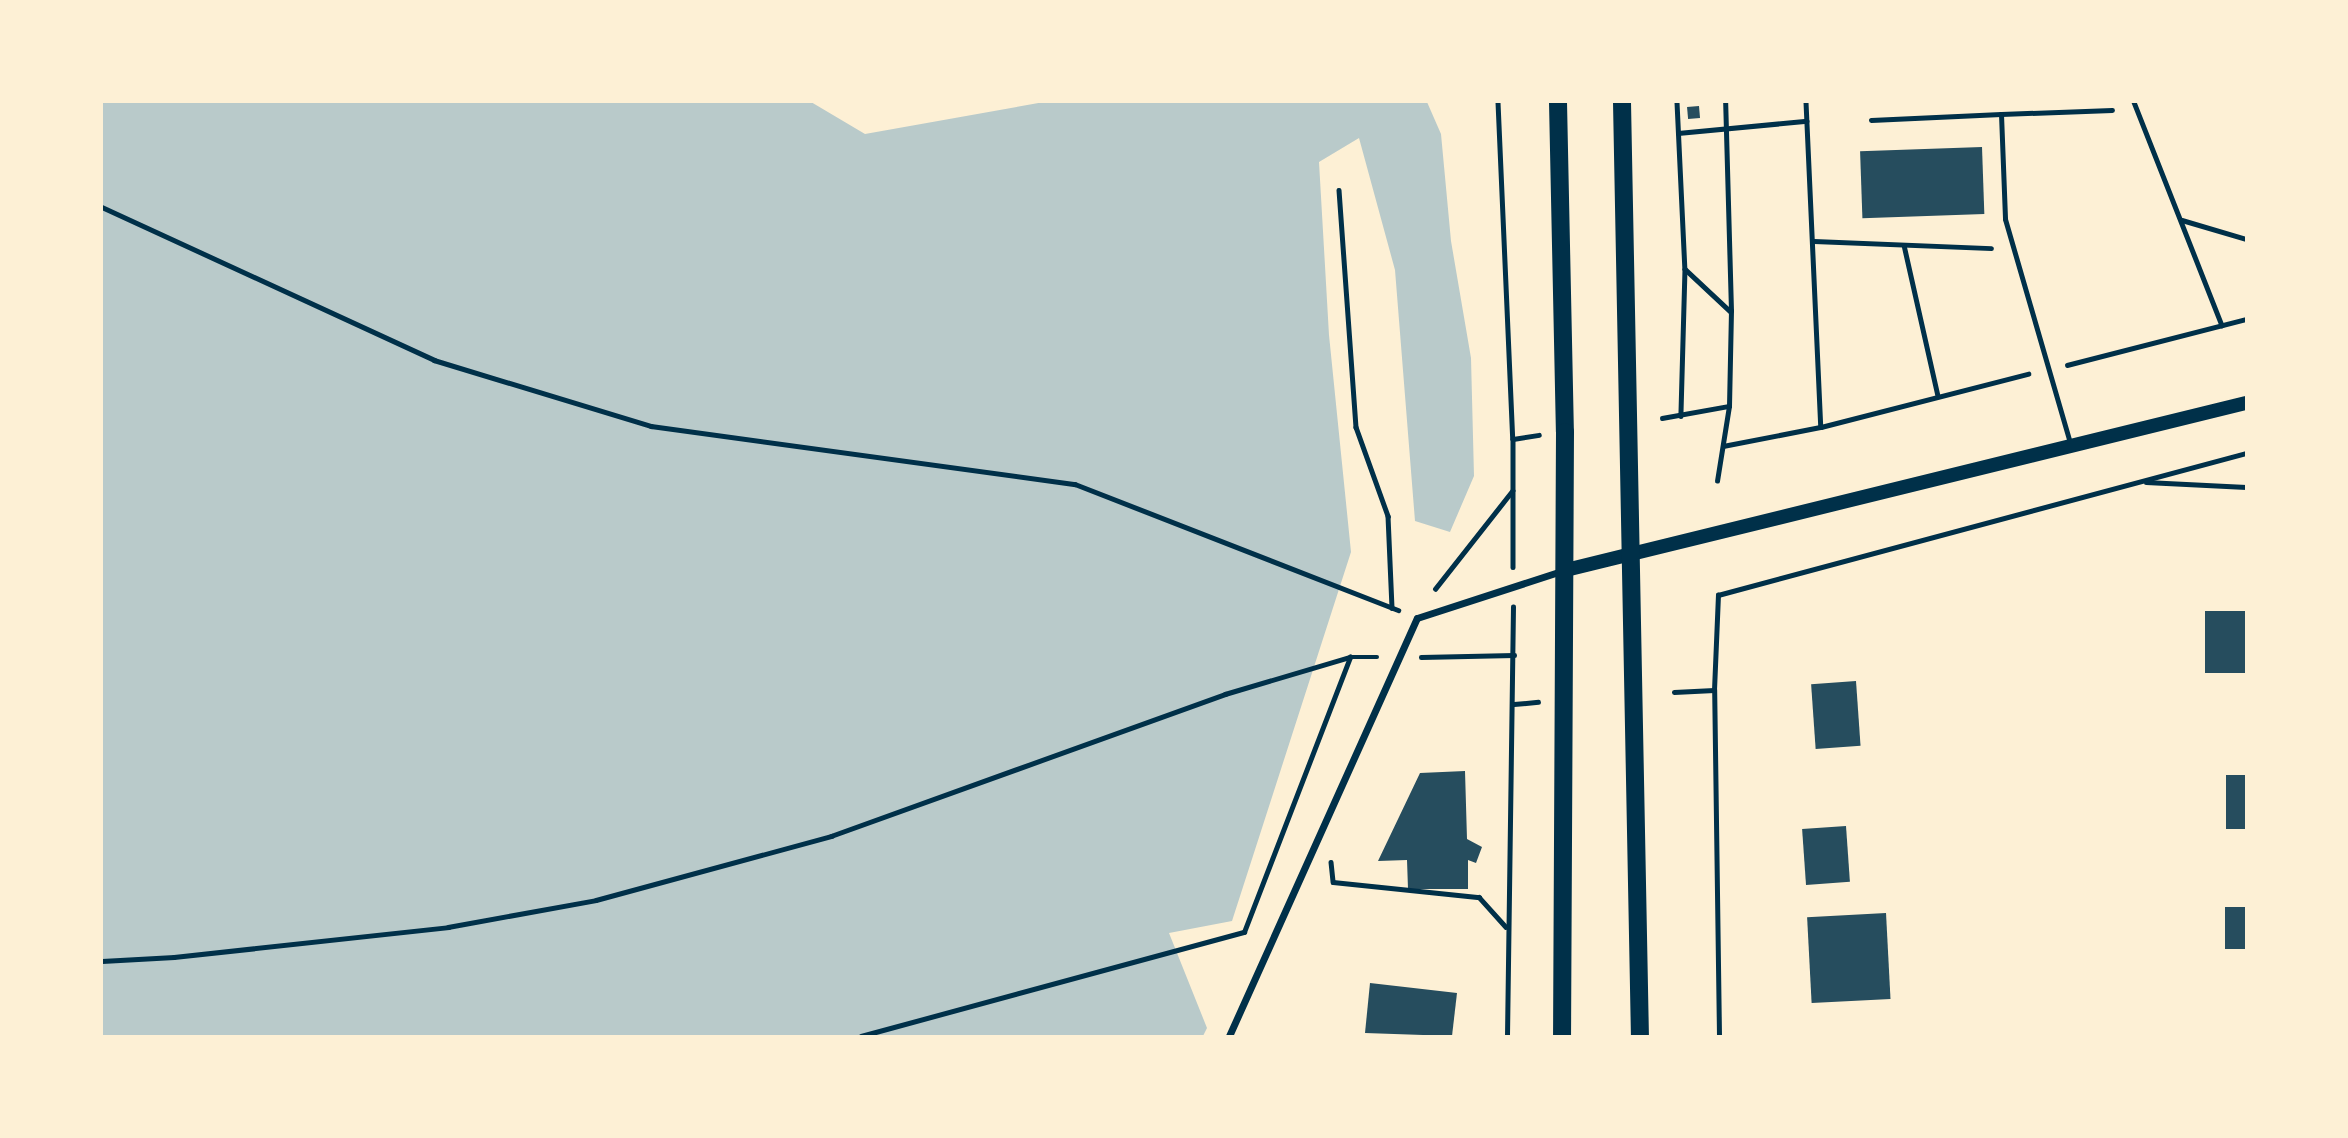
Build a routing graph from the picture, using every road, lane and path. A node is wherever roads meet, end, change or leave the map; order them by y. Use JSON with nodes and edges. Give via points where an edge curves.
{"nodes":[{"id":1,"x":1498,"y":102,"type":"edge"},
{"id":2,"x":1558,"y":102,"type":"edge"},
{"id":3,"x":1622,"y":102,"type":"edge"},
{"id":4,"x":1677,"y":102,"type":"edge"},
{"id":5,"x":1725,"y":102,"type":"edge"},
{"id":6,"x":1806,"y":102,"type":"edge"},
{"id":7,"x":2134,"y":102,"type":"edge"},
{"id":8,"x":2112,"y":110,"type":"dead end"},
{"id":9,"x":2001,"y":114,"type":"junction"},
{"id":10,"x":1871,"y":120,"type":"dead end"},
{"id":11,"x":1806,"y":121,"type":"junction"},
{"id":12,"x":1726,"y":130,"type":"junction"},
{"id":13,"x":1678,"y":133,"type":"junction"},
{"id":14,"x":1339,"y":190,"type":"dead end"},
{"id":15,"x":102,"y":207,"type":"edge"},
{"id":16,"x":2182,"y":220,"type":"junction"},
{"id":17,"x":2246,"y":239,"type":"edge"},
{"id":18,"x":1814,"y":241,"type":"junction"},
{"id":19,"x":1904,"y":245,"type":"junction"},
{"id":20,"x":2014,"y":249,"type":"junction"},
{"id":21,"x":1685,"y":269,"type":"junction"},
{"id":22,"x":1731,"y":312,"type":"junction"},
{"id":23,"x":2246,"y":319,"type":"edge"},
{"id":24,"x":2222,"y":325,"type":"junction"},
{"id":25,"x":2048,"y":370,"type":"junction"},
{"id":26,"x":1938,"y":396,"type":"junction"},
{"id":27,"x":2246,"y":403,"type":"edge"},
{"id":28,"x":1728,"y":407,"type":"junction"},
{"id":29,"x":1681,"y":415,"type":"junction"},
{"id":30,"x":1662,"y":418,"type":"dead end"},
{"id":31,"x":1821,"y":427,"type":"junction"},
{"id":32,"x":1539,"y":435,"type":"dead end"},
{"id":33,"x":1513,"y":439,"type":"junction"},
{"id":34,"x":1723,"y":446,"type":"junction"},
{"id":35,"x":2071,"y":446,"type":"junction"},
{"id":36,"x":2246,"y":453,"type":"edge"},
{"id":37,"x":1717,"y":481,"type":"dead end"},
{"id":38,"x":2140,"y":482,"type":"junction"},
{"id":39,"x":2246,"y":487,"type":"edge"},
{"id":40,"x":1513,"y":491,"type":"junction"},
{"id":41,"x":1633,"y":555,"type":"junction"},
{"id":42,"x":1566,"y":570,"type":"junction"},
{"id":43,"x":1513,"y":586,"type":"junction"},
{"id":44,"x":1392,"y":608,"type":"junction"},
{"id":45,"x":1417,"y":618,"type":"junction"},
{"id":46,"x":1514,"y":655,"type":"junction"},
{"id":47,"x":1350,"y":657,"type":"junction"},
{"id":48,"x":1397,"y":657,"type":"junction"},
{"id":49,"x":1714,"y":690,"type":"junction"},
{"id":50,"x":1674,"y":692,"type":"dead end"},
{"id":51,"x":1540,"y":702,"type":"dead end"},
{"id":52,"x":1514,"y":704,"type":"junction"},
{"id":53,"x":1332,"y":862,"type":"dead end"},
{"id":54,"x":1507,"y":929,"type":"junction"},
{"id":55,"x":102,"y":961,"type":"edge"},
{"id":56,"x":861,"y":1037,"type":"edge"},
{"id":57,"x":1229,"y":1037,"type":"edge"},
{"id":58,"x":1507,"y":1037,"type":"edge"},
{"id":59,"x":1562,"y":1037,"type":"edge"},
{"id":60,"x":1640,"y":1037,"type":"edge"},
{"id":61,"x":1719,"y":1037,"type":"edge"}],
"edges":[{"from":1,"to":33,"type":"path"},
{"from":2,"to":42,"type":"main road"},
{"from":3,"to":41,"type":"main road"},
{"from":4,"to":13,"type":"path"},
{"from":5,"to":12,"type":"path"},
{"from":6,"to":11,"type":"path"},
{"from":7,"to":16,"type":"path"},
{"from":8,"to":9,"type":"lane"},
{"from":9,"to":10,"type":"lane"},
{"from":9,"to":20,"type":"lane","via":[[2005,219]]},
{"from":11,"to":12,"type":"path"},
{"from":11,"to":18,"type":"path"},
{"from":12,"to":13,"type":"path"},
{"from":12,"to":22,"type":"path"},
{"from":13,"to":21,"type":"path"},
{"from":14,"to":44,"type":"path","via":[[1356,427],[1388,516]]},
{"from":15,"to":44,"type":"path","via":[[434,360],[651,426],[1074,484]]},
{"from":16,"to":17,"type":"path"},
{"from":16,"to":24,"type":"path"},
{"from":18,"to":19,"type":"path"},
{"from":18,"to":31,"type":"path"},
{"from":19,"to":20,"type":"path"},
{"from":19,"to":26,"type":"path"},
{"from":20,"to":25,"type":"lane"},
{"from":21,"to":22,"type":"path"},
{"from":21,"to":29,"type":"path"},
{"from":22,"to":28,"type":"path"},
{"from":23,"to":24,"type":"path"},
{"from":24,"to":25,"type":"path"},
{"from":25,"to":26,"type":"path"},
{"from":25,"to":35,"type":"lane"},
{"from":26,"to":31,"type":"path"},
{"from":27,"to":35,"type":"main road"},
{"from":28,"to":29,"type":"path"},
{"from":28,"to":34,"type":"path"},
{"from":29,"to":30,"type":"path"},
{"from":31,"to":34,"type":"path"},
{"from":32,"to":33,"type":"path"},
{"from":33,"to":40,"type":"path"},
{"from":34,"to":37,"type":"path"},
{"from":35,"to":41,"type":"main road"},
{"from":36,"to":38,"type":"path"},
{"from":38,"to":39,"type":"path"},
{"from":38,"to":49,"type":"path","via":[[1718,595]]},
{"from":40,"to":43,"type":"path"},
{"from":40,"to":45,"type":"path","via":[[1448,567]]},
{"from":41,"to":42,"type":"main road"},
{"from":41,"to":60,"type":"main road"},
{"from":42,"to":43,"type":"street"},
{"from":42,"to":59,"type":"main road"},
{"from":43,"to":45,"type":"street"},
{"from":43,"to":46,"type":"path"},
{"from":44,"to":45,"type":"path"},
{"from":45,"to":48,"type":"street"},
{"from":46,"to":48,"type":"path"},
{"from":46,"to":52,"type":"path"},
{"from":47,"to":48,"type":"path"},
{"from":47,"to":55,"type":"path","via":[[1225,694],[831,836],[675,881],[448,927]]},
{"from":47,"to":56,"type":"path","via":[[1244,932]]},
{"from":48,"to":57,"type":"street"},
{"from":49,"to":50,"type":"path"},
{"from":49,"to":61,"type":"path"},
{"from":51,"to":52,"type":"path"},
{"from":52,"to":54,"type":"path"},
{"from":53,"to":54,"type":"path","via":[[1333,882],[1479,897]]},
{"from":54,"to":58,"type":"path"}]}
